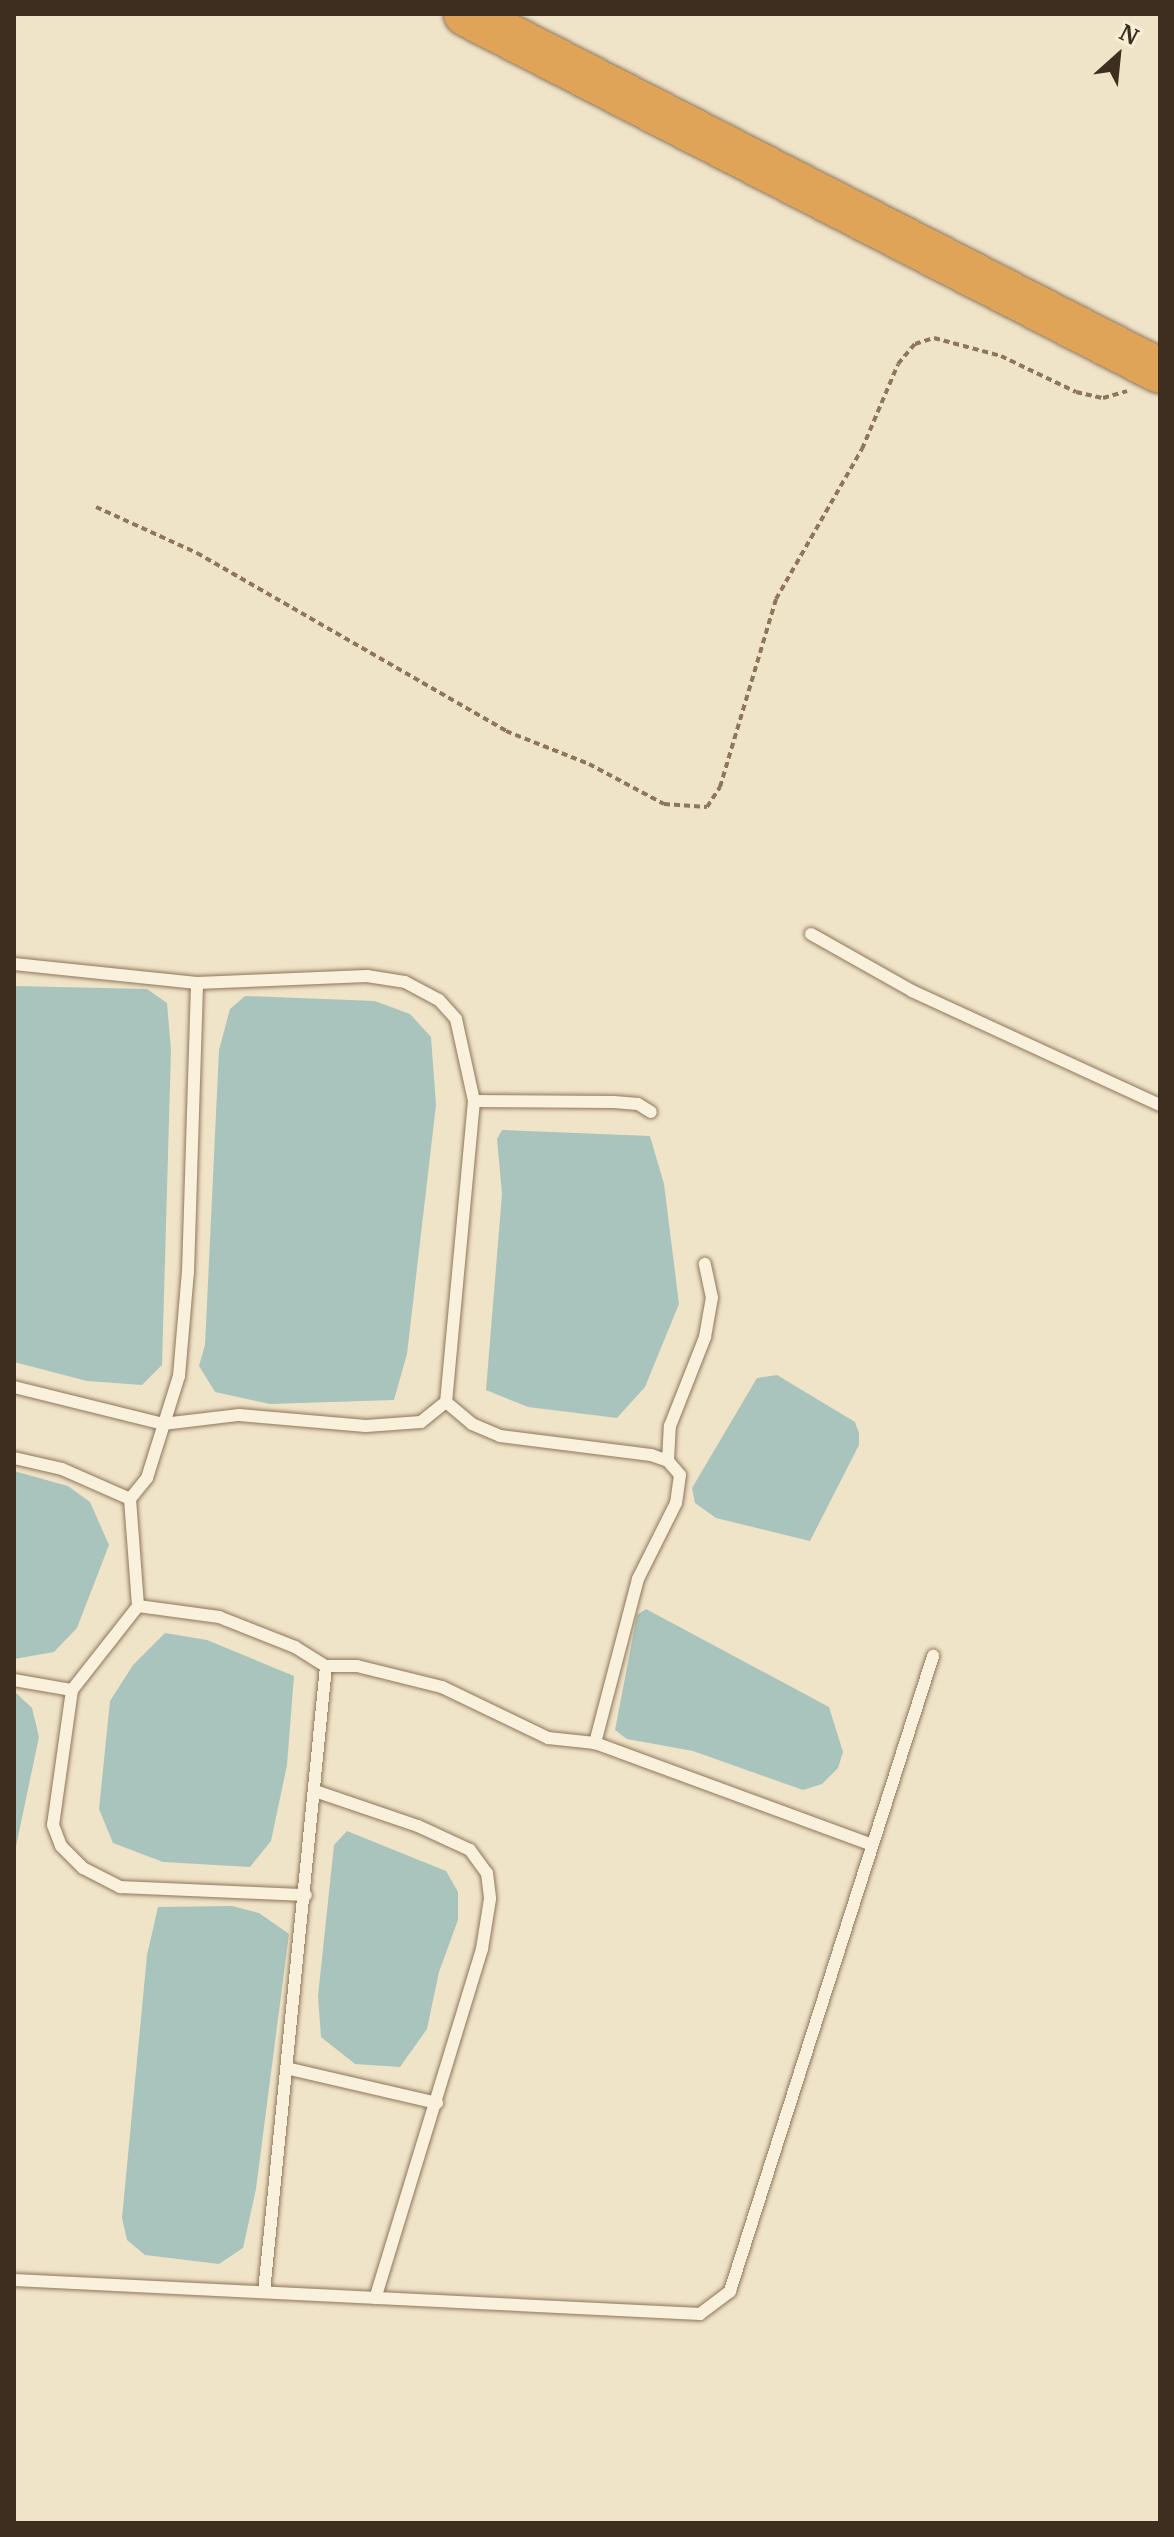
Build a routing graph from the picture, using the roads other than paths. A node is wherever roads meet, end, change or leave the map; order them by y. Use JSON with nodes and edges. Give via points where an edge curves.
{"nodes":[{"id":1,"x":466,"y":14,"type":"edge"},
{"id":2,"x":1156,"y":369,"type":"edge"},
{"id":3,"x":811,"y":934,"type":"dead end"},
{"id":4,"x":14,"y":964,"type":"edge"},
{"id":5,"x":197,"y":983,"type":"junction"},
{"id":6,"x":474,"y":1101,"type":"junction"},
{"id":7,"x":1160,"y":1105,"type":"edge"},
{"id":8,"x":651,"y":1112,"type":"dead end"},
{"id":9,"x":705,"y":1264,"type":"dead end"},
{"id":10,"x":14,"y":1387,"type":"edge"},
{"id":11,"x":446,"y":1402,"type":"junction"},
{"id":12,"x":163,"y":1424,"type":"junction"},
{"id":13,"x":14,"y":1458,"type":"edge"},
{"id":14,"x":668,"y":1461,"type":"junction"},
{"id":15,"x":130,"y":1499,"type":"junction"},
{"id":16,"x":138,"y":1606,"type":"junction"},
{"id":17,"x":933,"y":1656,"type":"dead end"},
{"id":18,"x":326,"y":1666,"type":"junction"},
{"id":19,"x":14,"y":1680,"type":"edge"},
{"id":20,"x":72,"y":1690,"type":"junction"},
{"id":21,"x":595,"y":1743,"type":"junction"},
{"id":22,"x":315,"y":1791,"type":"junction"},
{"id":23,"x":872,"y":1845,"type":"junction"},
{"id":24,"x":306,"y":1895,"type":"junction"},
{"id":25,"x":290,"y":2069,"type":"junction"},
{"id":26,"x":437,"y":2103,"type":"junction"},
{"id":27,"x":14,"y":2280,"type":"edge"},
{"id":28,"x":264,"y":2292,"type":"junction"},
{"id":29,"x":375,"y":2298,"type":"junction"}],
"edges":[{"from":1,"to":2,"type":"highway"},
{"from":3,"to":7,"type":"lane","via":[[912,991]]},
{"from":4,"to":5,"type":"lane"},
{"from":5,"to":6,"type":"lane","via":[[367,976],[405,982],[439,1000],[456,1019]]},
{"from":5,"to":12,"type":"lane","via":[[188,1272],[179,1376]]},
{"from":6,"to":8,"type":"lane","via":[[614,1102],[638,1104]]},
{"from":6,"to":11,"type":"lane"},
{"from":9,"to":14,"type":"lane","via":[[712,1298],[705,1337],[670,1426]]},
{"from":10,"to":12,"type":"lane"},
{"from":11,"to":12,"type":"lane","via":[[421,1422],[366,1426],[239,1415]]},
{"from":11,"to":14,"type":"lane","via":[[472,1424],[500,1436]]},
{"from":12,"to":15,"type":"lane","via":[[147,1478]]},
{"from":13,"to":15,"type":"lane","via":[[62,1469]]},
{"from":14,"to":21,"type":"lane","via":[[680,1475],[676,1503],[638,1579]]},
{"from":15,"to":16,"type":"lane"},
{"from":16,"to":18,"type":"lane","via":[[219,1617],[295,1647]]},
{"from":16,"to":20,"type":"lane"},
{"from":17,"to":23,"type":"lane"},
{"from":18,"to":21,"type":"lane","via":[[357,1666],[442,1687],[548,1738]]},
{"from":18,"to":22,"type":"lane"},
{"from":19,"to":20,"type":"lane"},
{"from":20,"to":24,"type":"lane","via":[[53,1825],[61,1846],[83,1868],[120,1887]]},
{"from":21,"to":23,"type":"lane"},
{"from":22,"to":24,"type":"lane"},
{"from":22,"to":26,"type":"lane","via":[[470,1850],[487,1873],[490,1899],[482,1949]]},
{"from":23,"to":29,"type":"lane","via":[[730,2291],[700,2314]]},
{"from":24,"to":25,"type":"lane"},
{"from":25,"to":26,"type":"lane"},
{"from":25,"to":28,"type":"lane"},
{"from":26,"to":29,"type":"lane"},
{"from":27,"to":28,"type":"lane"},
{"from":28,"to":29,"type":"lane"}]}
